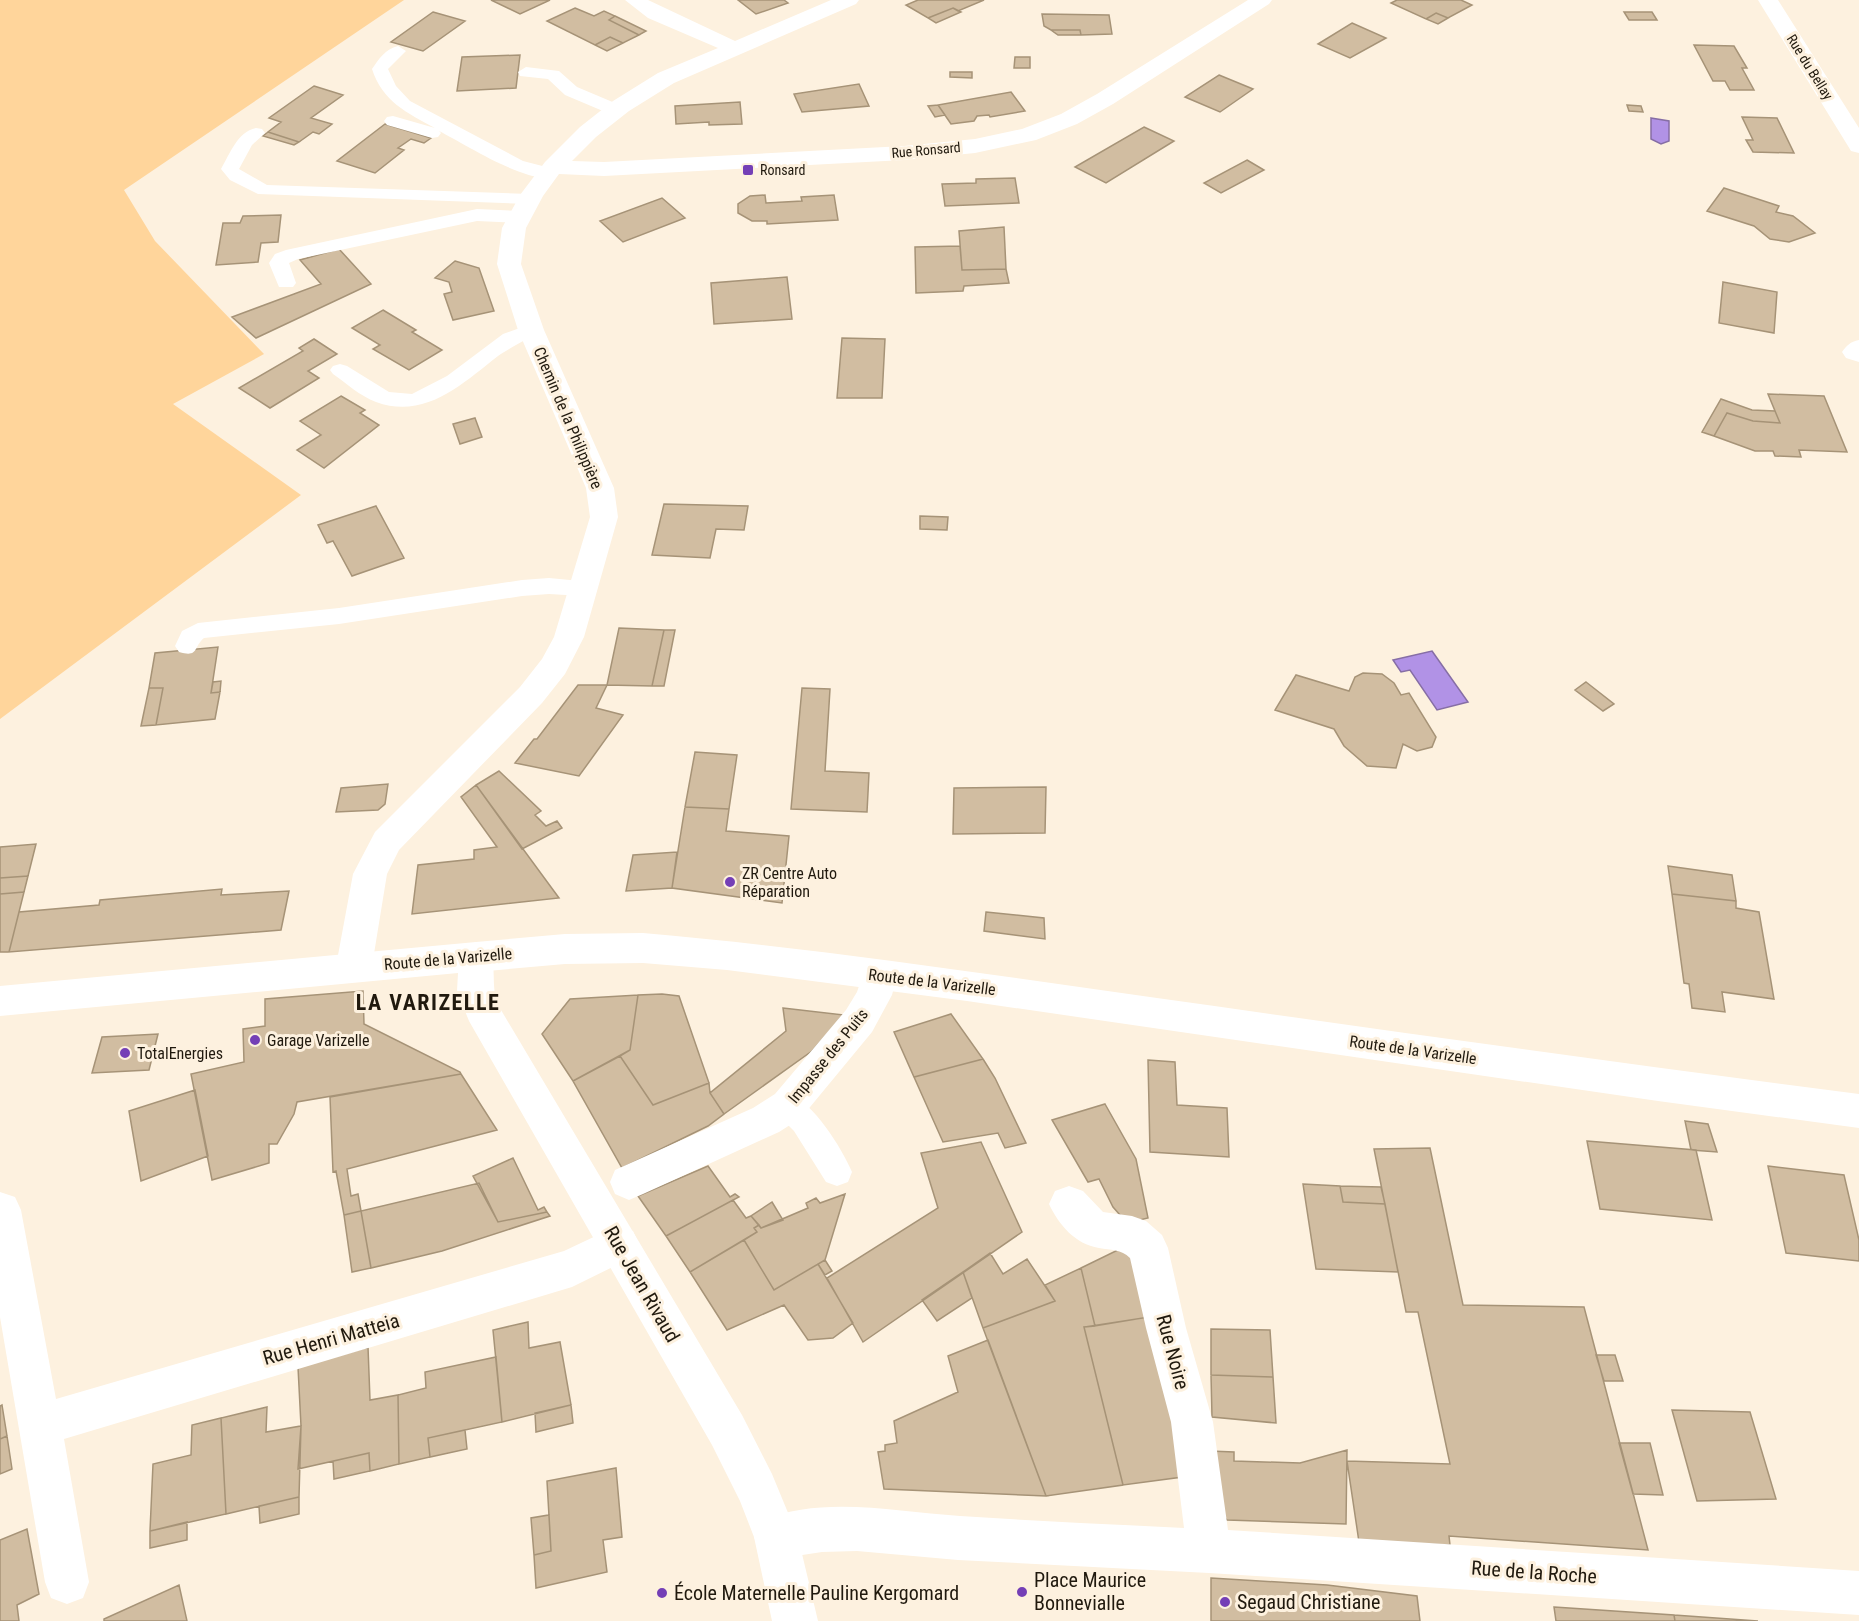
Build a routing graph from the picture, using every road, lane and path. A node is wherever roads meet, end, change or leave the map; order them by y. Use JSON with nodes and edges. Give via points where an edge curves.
{"nodes":[{"id":1,"x":635,"y":0,"type":"edge"},
{"id":2,"x":849,"y":0,"type":"edge"},
{"id":3,"x":1262,"y":0,"type":"edge"},
{"id":4,"x":1768,"y":0,"type":"edge"},
{"id":5,"x":733,"y":48,"type":"junction"},
{"id":6,"x":398,"y":51,"type":"dead end"},
{"id":7,"x":526,"y":72,"type":"dead end"},
{"id":8,"x":616,"y":110,"type":"junction"},
{"id":9,"x":393,"y":121,"type":"dead end"},
{"id":10,"x":256,"y":133,"type":"dead end"},
{"id":11,"x":1857,"y":138,"type":"edge"},
{"id":12,"x":538,"y":187,"type":"junction"},
{"id":13,"x":286,"y":283,"type":"dead end"},
{"id":14,"x":531,"y":330,"type":"junction"},
{"id":15,"x":340,"y":370,"type":"dead end"},
{"id":16,"x":583,"y":588,"type":"junction"},
{"id":17,"x":187,"y":645,"type":"dead end"},
{"id":18,"x":476,"y":957,"type":"junction"},
{"id":19,"x":354,"y":966,"type":"junction"},
{"id":20,"x":879,"y":976,"type":"junction"},
{"id":21,"x":0,"y":1001,"type":"edge"},
{"id":22,"x":788,"y":1106,"type":"junction"},
{"id":23,"x":1859,"y":1111,"type":"edge"},
{"id":24,"x":837,"y":1172,"type":"dead end"},
{"id":25,"x":629,"y":1182,"type":"dead end"},
{"id":26,"x":1069,"y":1204,"type":"dead end"},
{"id":27,"x":1,"y":1210,"type":"edge"},
{"id":28,"x":619,"y":1244,"type":"junction"},
{"id":29,"x":40,"y":1425,"type":"junction"},
{"id":30,"x":776,"y":1537,"type":"junction"},
{"id":31,"x":1209,"y":1551,"type":"junction"},
{"id":32,"x":67,"y":1582,"type":"dead end"},
{"id":33,"x":1859,"y":1593,"type":"edge"},
{"id":34,"x":795,"y":1621,"type":"edge"}],
"edges":[{"from":1,"to":5,"type":"street"},
{"from":2,"to":5,"type":"street","name":"Chemin de la Philippière"},
{"from":3,"to":12,"type":"street","name":"Rue Ronsard","via":[[1105,99],[1028,135],[975,146],[904,153],[574,170]]},
{"from":4,"to":11,"type":"street","name":"Rue du Bellay"},
{"from":5,"to":8,"type":"street","name":"Chemin de la Philippière","via":[[666,78]]},
{"from":6,"to":12,"type":"lane","via":[[380,69],[392,94],[404,105],[518,165]]},
{"from":7,"to":8,"type":"lane","via":[[553,75],[571,91]]},
{"from":8,"to":12,"type":"street","name":"Chemin de la Philippière","via":[[588,132]]},
{"from":9,"to":12,"type":"lane","via":[[435,134]]},
{"from":10,"to":12,"type":"lane","via":[[245,142],[230,169],[264,190]]},
{"from":12,"to":13,"type":"lane","via":[[477,215],[282,258],[279,263]]},
{"from":12,"to":14,"type":"street","name":"Chemin de la Philippière","via":[[514,228],[508,264]]},
{"from":14,"to":15,"type":"lane","via":[[513,336],[439,391],[419,399],[381,397]]},
{"from":14,"to":16,"type":"street","name":"Chemin de la Philippière","via":[[600,488],[604,517]]},
{"from":16,"to":17,"type":"lane","via":[[522,588],[339,616],[228,626],[198,632]]},
{"from":16,"to":19,"type":"street","name":"Chemin de la Philippière","via":[[569,637],[554,666],[531,695],[387,841],[370,874]]},
{"from":18,"to":19,"type":"street","name":"Route de la Varizelle"},
{"from":18,"to":20,"type":"street","name":"Route de la Varizelle","via":[[565,949],[643,948],[756,958]]},
{"from":18,"to":28,"type":"street","name":"Rue Jean Rivaud","via":[[475,991],[482,1010]]},
{"from":19,"to":21,"type":"street","name":"Route de la Varizelle"},
{"from":20,"to":22,"type":"street","name":"Impasse des Puits","via":[[874,995],[859,1021]]},
{"from":20,"to":23,"type":"street","name":"Route de la Varizelle"},
{"from":22,"to":24,"type":"lane","via":[[804,1122]]},
{"from":22,"to":25,"type":"street","name":"Impasse des Puits","via":[[766,1120]]},
{"from":26,"to":31,"type":"street","name":"Rue Noire","via":[[1095,1229],[1132,1234],[1148,1248],[1192,1422]]},
{"from":27,"to":29,"type":"street"},
{"from":28,"to":29,"type":"street","name":"Rue Henri Matteia","via":[[572,1268]]},
{"from":28,"to":30,"type":"street","name":"Rue Jean Rivaud","via":[[727,1430]]},
{"from":29,"to":32,"type":"street"},
{"from":30,"to":31,"type":"street","via":[[857,1529]]},
{"from":30,"to":34,"type":"street","name":"Rue Jean Rivaud"},
{"from":31,"to":33,"type":"street","name":"Rue de la Roche"}]}
